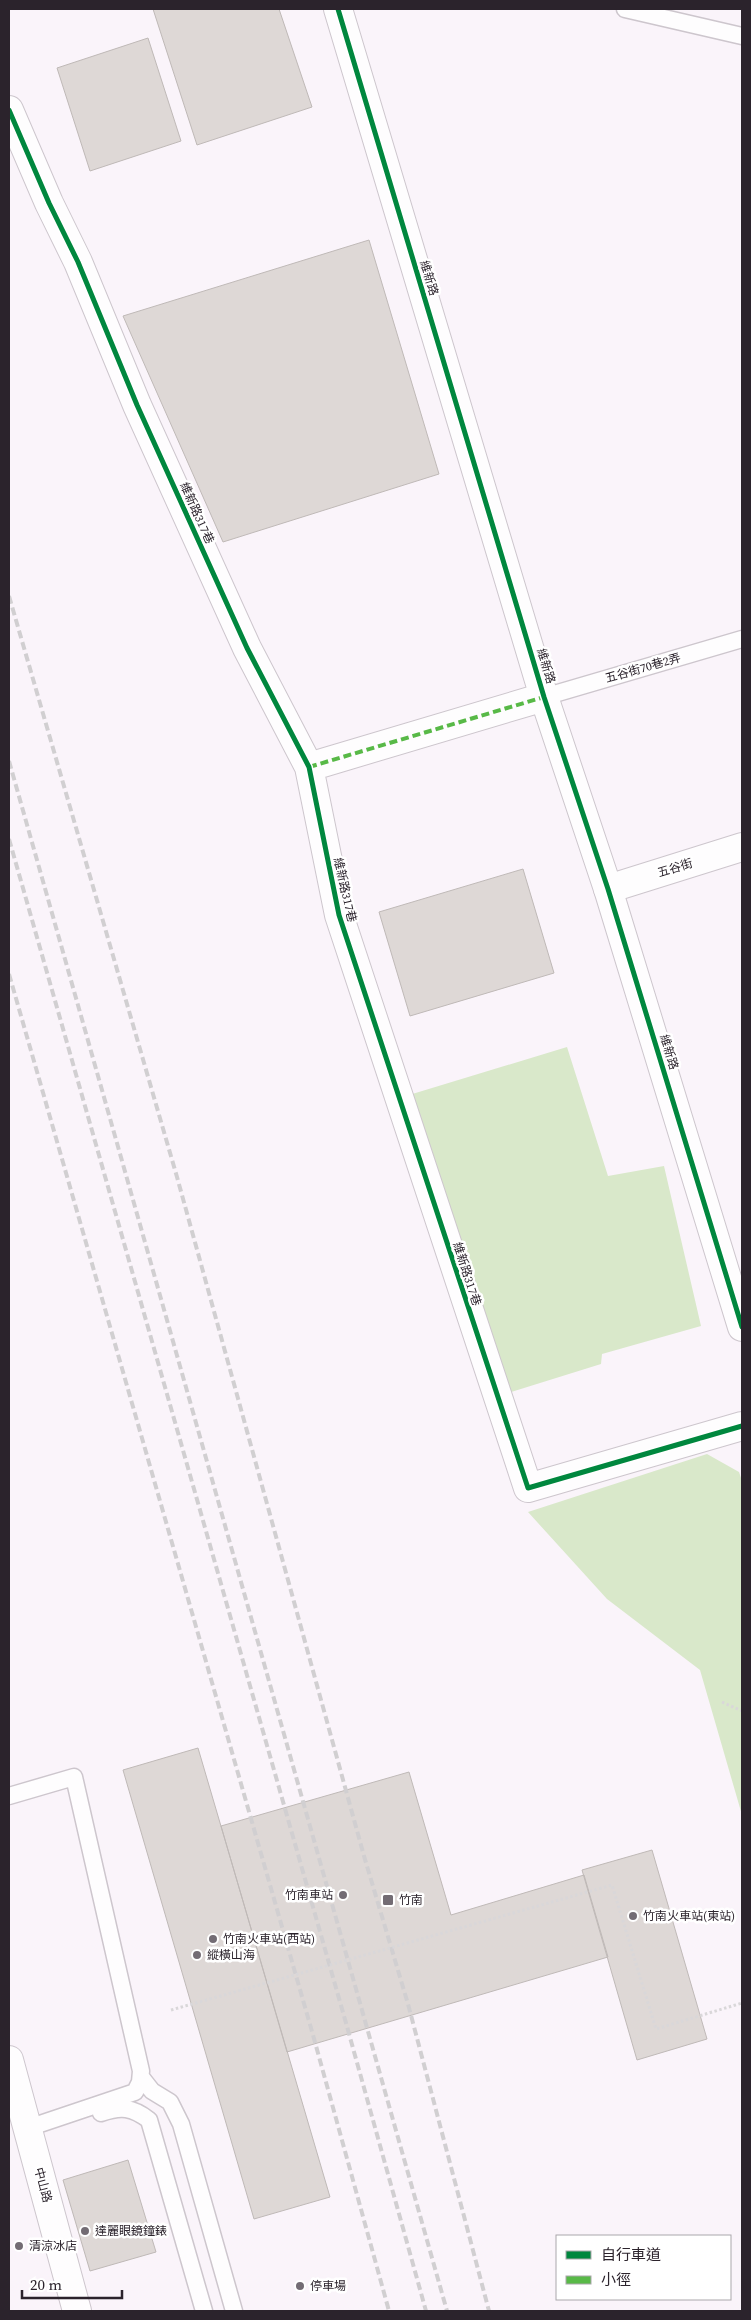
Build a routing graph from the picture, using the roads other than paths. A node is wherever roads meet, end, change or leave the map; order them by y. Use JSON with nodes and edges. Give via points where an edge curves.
{"nodes":[{"id":1,"x":338,"y":9,"type":"edge"},
{"id":2,"x":625,"y":9,"type":"edge"},
{"id":3,"x":742,"y":36,"type":"edge"},
{"id":4,"x":9,"y":110,"type":"edge"},
{"id":5,"x":742,"y":640,"type":"edge"},
{"id":6,"x":544,"y":697,"type":"junction"},
{"id":7,"x":309,"y":767,"type":"junction"},
{"id":8,"x":742,"y":847,"type":"edge"},
{"id":9,"x":608,"y":889,"type":"junction"},
{"id":10,"x":742,"y":1327,"type":"edge"},
{"id":11,"x":742,"y":1426,"type":"edge"},
{"id":12,"x":9,"y":1796,"type":"edge"},
{"id":13,"x":9,"y":2060,"type":"edge"},
{"id":14,"x":141,"y":2077,"type":"junction"},
{"id":15,"x":29,"y":2132,"type":"junction"},
{"id":16,"x":77,"y":2311,"type":"edge"},
{"id":17,"x":204,"y":2311,"type":"edge"},
{"id":18,"x":234,"y":2311,"type":"edge"}],
"edges":[{"from":1,"to":6,"type":"street","name":"維新路"},
{"from":2,"to":3,"type":"lane"},
{"from":4,"to":7,"type":"street","name":"維新路317巷","via":[[247,648]]},
{"from":5,"to":6,"type":"lane","name":"五谷街70巷2弄"},
{"from":6,"to":7,"type":"street"},
{"from":6,"to":9,"type":"street","name":"維新路"},
{"from":7,"to":11,"type":"street","name":"維新路317巷","via":[[339,915],[528,1488]]},
{"from":8,"to":9,"type":"street","name":"五谷街"},
{"from":9,"to":10,"type":"street","name":"維新路"},
{"from":12,"to":14,"type":"lane","via":[[74,1777],[141,2065]]},
{"from":13,"to":15,"type":"street","name":"中山路"},
{"from":14,"to":15,"type":"lane","via":[[135,2092]]},
{"from":14,"to":18,"type":"lane","via":[[152,2091],[170,2102],[181,2124]]},
{"from":15,"to":16,"type":"street","name":"中山路"},
{"from":15,"to":17,"type":"lane","via":[[115,2108],[137,2110],[149,2120]]}]}
